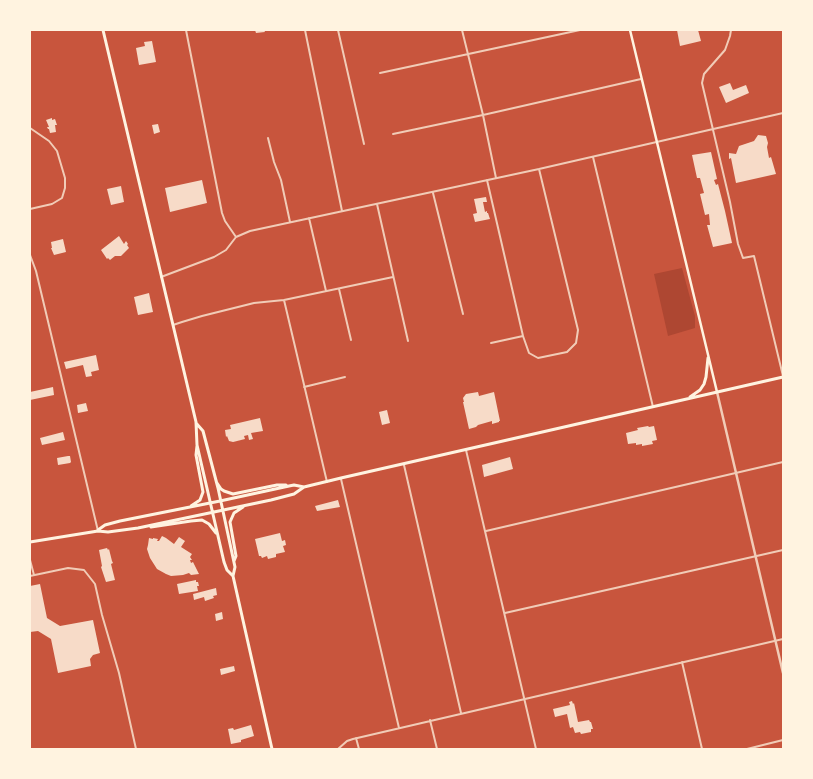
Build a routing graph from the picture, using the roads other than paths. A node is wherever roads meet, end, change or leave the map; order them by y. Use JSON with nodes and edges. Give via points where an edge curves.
{"nodes":[{"id":1,"x":103,"y":30,"type":"edge"},
{"id":2,"x":186,"y":30,"type":"edge"},
{"id":3,"x":305,"y":30,"type":"edge"},
{"id":4,"x":338,"y":30,"type":"edge"},
{"id":5,"x":462,"y":30,"type":"edge"},
{"id":6,"x":580,"y":30,"type":"edge"},
{"id":7,"x":630,"y":30,"type":"edge"},
{"id":8,"x":731,"y":30,"type":"edge"},
{"id":9,"x":467,"y":54,"type":"junction"},
{"id":10,"x":380,"y":73,"type":"dead end"},
{"id":11,"x":641,"y":79,"type":"junction"},
{"id":12,"x":783,"y":113,"type":"edge"},
{"id":13,"x":483,"y":115,"type":"junction"},
{"id":14,"x":30,"y":128,"type":"edge"},
{"id":15,"x":714,"y":130,"type":"junction"},
{"id":16,"x":394,"y":134,"type":"dead end"},
{"id":17,"x":268,"y":138,"type":"dead end"},
{"id":18,"x":656,"y":142,"type":"junction"},
{"id":19,"x":364,"y":144,"type":"dead end"},
{"id":20,"x":593,"y":157,"type":"junction"},
{"id":21,"x":540,"y":169,"type":"junction"},
{"id":22,"x":496,"y":178,"type":"junction"},
{"id":23,"x":487,"y":180,"type":"junction"},
{"id":24,"x":433,"y":192,"type":"junction"},
{"id":25,"x":376,"y":204,"type":"junction"},
{"id":26,"x":30,"y":209,"type":"edge"},
{"id":27,"x":342,"y":211,"type":"junction"},
{"id":28,"x":309,"y":218,"type":"junction"},
{"id":29,"x":290,"y":222,"type":"junction"},
{"id":30,"x":236,"y":237,"type":"junction"},
{"id":31,"x":30,"y":255,"type":"edge"},
{"id":32,"x":393,"y":276,"type":"junction"},
{"id":33,"x":161,"y":277,"type":"junction"},
{"id":34,"x":339,"y":289,"type":"junction"},
{"id":35,"x":326,"y":291,"type":"junction"},
{"id":36,"x":284,"y":300,"type":"junction"},
{"id":37,"x":463,"y":314,"type":"dead end"},
{"id":38,"x":173,"y":326,"type":"junction"},
{"id":39,"x":523,"y":336,"type":"junction"},
{"id":40,"x":351,"y":340,"type":"dead end"},
{"id":41,"x":408,"y":341,"type":"dead end"},
{"id":42,"x":491,"y":343,"type":"dead end"},
{"id":43,"x":708,"y":358,"type":"junction"},
{"id":44,"x":783,"y":376,"type":"edge"},
{"id":45,"x":345,"y":377,"type":"dead end"},
{"id":46,"x":304,"y":387,"type":"junction"},
{"id":47,"x":717,"y":392,"type":"junction"},
{"id":48,"x":687,"y":399,"type":"junction"},
{"id":49,"x":653,"y":407,"type":"junction"},
{"id":50,"x":196,"y":422,"type":"junction"},
{"id":51,"x":197,"y":445,"type":"junction"},
{"id":52,"x":466,"y":449,"type":"junction"},
{"id":53,"x":783,"y":462,"type":"edge"},
{"id":54,"x":404,"y":464,"type":"junction"},
{"id":55,"x":736,"y":473,"type":"junction"},
{"id":56,"x":215,"y":478,"type":"junction"},
{"id":57,"x":341,"y":478,"type":"junction"},
{"id":58,"x":327,"y":482,"type":"junction"},
{"id":59,"x":289,"y":486,"type":"junction"},
{"id":60,"x":304,"y":487,"type":"junction"},
{"id":61,"x":220,"y":501,"type":"junction"},
{"id":62,"x":211,"y":503,"type":"junction"},
{"id":63,"x":245,"y":506,"type":"junction"},
{"id":64,"x":184,"y":508,"type":"junction"},
{"id":65,"x":223,"y":510,"type":"junction"},
{"id":66,"x":213,"y":512,"type":"junction"},
{"id":67,"x":138,"y":528,"type":"junction"},
{"id":68,"x":98,"y":531,"type":"junction"},
{"id":69,"x":486,"y":531,"type":"junction"},
{"id":70,"x":219,"y":539,"type":"junction"},
{"id":71,"x":30,"y":542,"type":"edge"},
{"id":72,"x":783,"y":550,"type":"edge"},
{"id":73,"x":755,"y":556,"type":"junction"},
{"id":74,"x":30,"y":560,"type":"edge"},
{"id":75,"x":234,"y":562,"type":"junction"},
{"id":76,"x":34,"y":575,"type":"junction"},
{"id":77,"x":30,"y":576,"type":"edge"},
{"id":78,"x":232,"y":576,"type":"junction"},
{"id":79,"x":505,"y":613,"type":"junction"},
{"id":80,"x":783,"y":639,"type":"edge"},
{"id":81,"x":775,"y":641,"type":"junction"},
{"id":82,"x":682,"y":662,"type":"junction"},
{"id":83,"x":783,"y":673,"type":"edge"},
{"id":84,"x":525,"y":698,"type":"junction"},
{"id":85,"x":461,"y":713,"type":"junction"},
{"id":86,"x":430,"y":720,"type":"junction"},
{"id":87,"x":399,"y":728,"type":"junction"},
{"id":88,"x":356,"y":738,"type":"junction"},
{"id":89,"x":783,"y":740,"type":"edge"},
{"id":90,"x":136,"y":749,"type":"edge"},
{"id":91,"x":272,"y":749,"type":"edge"},
{"id":92,"x":338,"y":749,"type":"edge"},
{"id":93,"x":359,"y":749,"type":"edge"},
{"id":94,"x":437,"y":749,"type":"edge"},
{"id":95,"x":536,"y":749,"type":"edge"},
{"id":96,"x":702,"y":749,"type":"edge"},
{"id":97,"x":747,"y":749,"type":"edge"}],
"edges":[{"from":1,"to":33,"type":"main road"},
{"from":2,"to":30,"type":"street","via":[[222,213]]},
{"from":3,"to":27,"type":"street"},
{"from":4,"to":19,"type":"street"},
{"from":5,"to":9,"type":"street"},
{"from":6,"to":9,"type":"street"},
{"from":7,"to":11,"type":"main road"},
{"from":8,"to":15,"type":"street","via":[[725,50],[704,74],[702,84]]},
{"from":9,"to":10,"type":"street"},
{"from":9,"to":13,"type":"street"},
{"from":11,"to":13,"type":"street"},
{"from":11,"to":18,"type":"main road"},
{"from":12,"to":15,"type":"street"},
{"from":13,"to":16,"type":"street"},
{"from":13,"to":22,"type":"street"},
{"from":14,"to":26,"type":"street","via":[[57,151],[65,178],[62,198]]},
{"from":15,"to":18,"type":"street"},
{"from":15,"to":44,"type":"street","via":[[738,244],[743,258],[754,256]]},
{"from":17,"to":29,"type":"street"},
{"from":18,"to":20,"type":"street"},
{"from":18,"to":43,"type":"main road"},
{"from":20,"to":21,"type":"street"},
{"from":20,"to":49,"type":"street"},
{"from":21,"to":22,"type":"street"},
{"from":21,"to":39,"type":"street","via":[[578,330],[576,343],[567,352],[538,358],[529,353]]},
{"from":22,"to":23,"type":"street"},
{"from":23,"to":24,"type":"street"},
{"from":23,"to":39,"type":"street"},
{"from":24,"to":25,"type":"street"},
{"from":24,"to":37,"type":"street"},
{"from":25,"to":27,"type":"street"},
{"from":25,"to":32,"type":"street"},
{"from":27,"to":28,"type":"street"},
{"from":28,"to":29,"type":"street"},
{"from":28,"to":35,"type":"street"},
{"from":29,"to":30,"type":"street"},
{"from":30,"to":33,"type":"street","via":[[226,250],[214,257]]},
{"from":31,"to":68,"type":"street"},
{"from":32,"to":34,"type":"street"},
{"from":32,"to":41,"type":"street"},
{"from":33,"to":38,"type":"main road"},
{"from":34,"to":35,"type":"street"},
{"from":34,"to":40,"type":"street"},
{"from":35,"to":36,"type":"street"},
{"from":36,"to":38,"type":"street","via":[[249,304]]},
{"from":36,"to":46,"type":"street"},
{"from":38,"to":50,"type":"main road"},
{"from":39,"to":42,"type":"street"},
{"from":43,"to":47,"type":"main road"},
{"from":43,"to":48,"type":"main road","via":[[703,388]]},
{"from":44,"to":47,"type":"main road"},
{"from":45,"to":46,"type":"street"},
{"from":46,"to":58,"type":"street"},
{"from":47,"to":48,"type":"main road"},
{"from":47,"to":55,"type":"street"},
{"from":48,"to":49,"type":"main road"},
{"from":49,"to":52,"type":"main road"},
{"from":50,"to":51,"type":"main road"},
{"from":50,"to":56,"type":"main road","via":[[203,431]]},
{"from":51,"to":62,"type":"main road"},
{"from":51,"to":64,"type":"main road","via":[[202,495],[196,503]]},
{"from":52,"to":54,"type":"main road"},
{"from":52,"to":69,"type":"street"},
{"from":53,"to":55,"type":"street"},
{"from":54,"to":57,"type":"main road"},
{"from":54,"to":85,"type":"street"},
{"from":55,"to":69,"type":"street"},
{"from":55,"to":73,"type":"street"},
{"from":56,"to":59,"type":"main road","via":[[221,489],[233,494],[277,485]]},
{"from":56,"to":61,"type":"main road"},
{"from":57,"to":58,"type":"main road"},
{"from":57,"to":87,"type":"street"},
{"from":58,"to":60,"type":"main road"},
{"from":59,"to":60,"type":"main road"},
{"from":59,"to":61,"type":"main road"},
{"from":60,"to":63,"type":"main road","via":[[288,496]]},
{"from":61,"to":62,"type":"main road"},
{"from":61,"to":65,"type":"main road"},
{"from":62,"to":64,"type":"main road"},
{"from":62,"to":66,"type":"main road"},
{"from":63,"to":65,"type":"main road"},
{"from":63,"to":75,"type":"main road","via":[[234,514],[230,522],[236,556]]},
{"from":64,"to":68,"type":"main road","via":[[105,525]]},
{"from":65,"to":66,"type":"main road"},
{"from":65,"to":75,"type":"main road"},
{"from":66,"to":67,"type":"main road"},
{"from":66,"to":70,"type":"main road"},
{"from":67,"to":68,"type":"main road"},
{"from":67,"to":70,"type":"main road","via":[[202,520],[212,527]]},
{"from":68,"to":71,"type":"main road"},
{"from":69,"to":79,"type":"street"},
{"from":70,"to":78,"type":"main road","via":[[224,562]]},
{"from":72,"to":73,"type":"street"},
{"from":73,"to":79,"type":"street"},
{"from":73,"to":81,"type":"street"},
{"from":74,"to":76,"type":"street"},
{"from":75,"to":78,"type":"main road"},
{"from":76,"to":77,"type":"street"},
{"from":76,"to":90,"type":"street","via":[[68,568],[84,570],[95,584]]},
{"from":78,"to":91,"type":"main road"},
{"from":79,"to":84,"type":"street"},
{"from":80,"to":81,"type":"street"},
{"from":81,"to":82,"type":"street"},
{"from":81,"to":83,"type":"street"},
{"from":82,"to":84,"type":"street"},
{"from":82,"to":96,"type":"street"},
{"from":84,"to":85,"type":"street"},
{"from":84,"to":95,"type":"street"},
{"from":85,"to":86,"type":"street"},
{"from":86,"to":87,"type":"street"},
{"from":86,"to":94,"type":"street"},
{"from":87,"to":88,"type":"street"},
{"from":88,"to":92,"type":"street","via":[[346,741]]},
{"from":88,"to":93,"type":"street"},
{"from":89,"to":97,"type":"street"}]}
